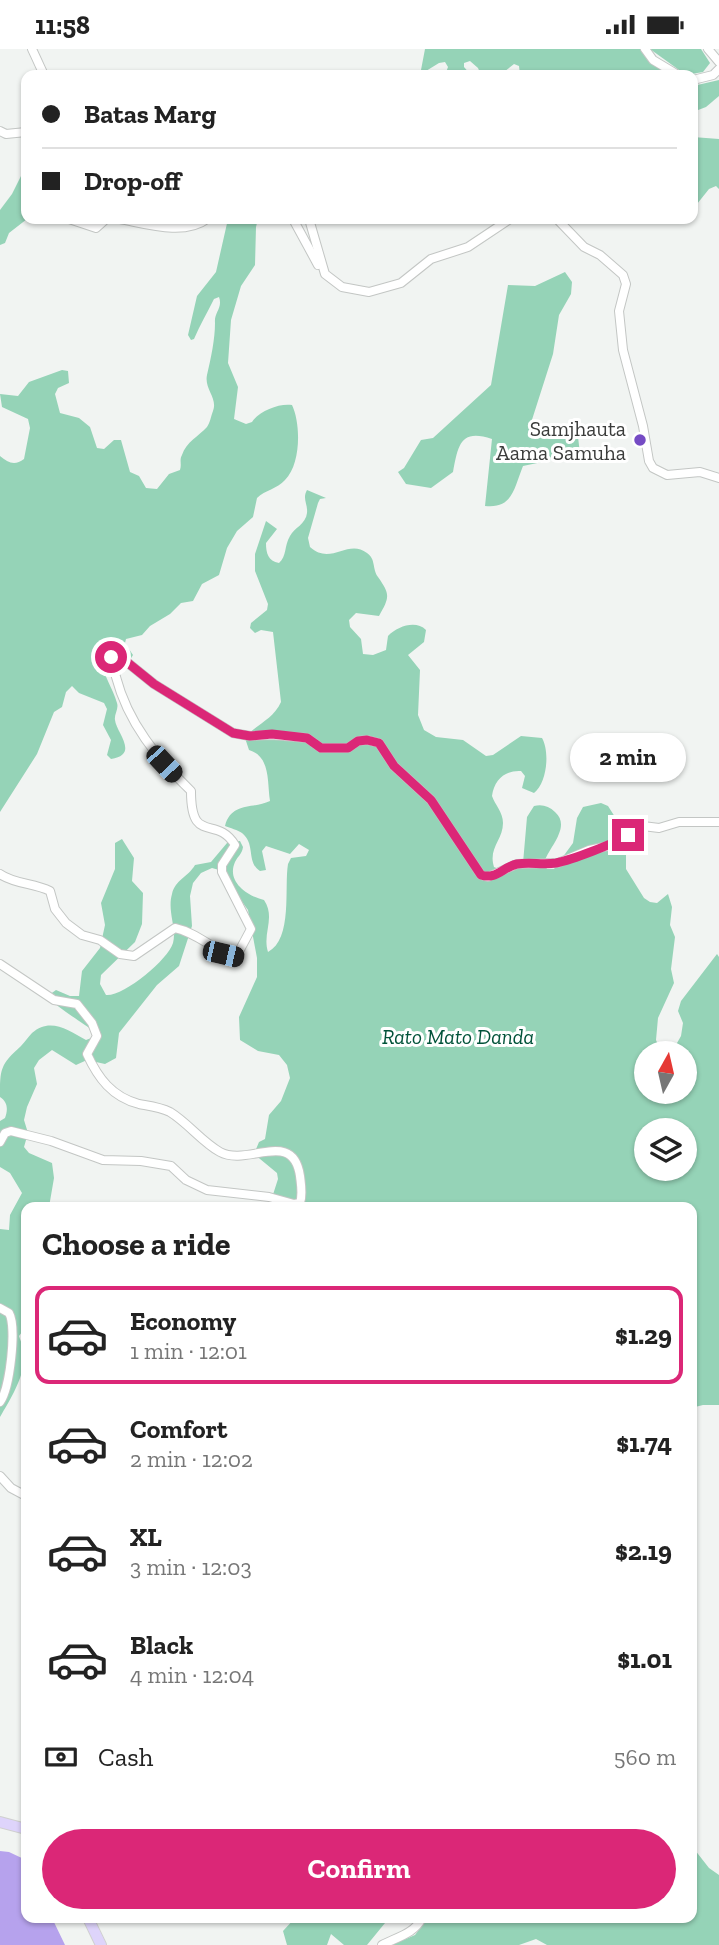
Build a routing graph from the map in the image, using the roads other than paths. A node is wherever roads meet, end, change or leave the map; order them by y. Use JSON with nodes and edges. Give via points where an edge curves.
{"nodes":[{"id":1,"x":32,"y":49,"type":"edge"},
{"id":2,"x":645,"y":49,"type":"edge"},
{"id":3,"x":708,"y":49,"type":"edge"},
{"id":4,"x":719,"y":62,"type":"edge"},
{"id":5,"x":719,"y":69,"type":"edge"},
{"id":6,"x":42,"y":70,"type":"edge"},
{"id":7,"x":670,"y":70,"type":"edge"},
{"id":8,"x":698,"y":79,"type":"edge"},
{"id":9,"x":0,"y":131,"type":"edge"},
{"id":10,"x":21,"y":132,"type":"edge"},
{"id":11,"x":84,"y":224,"type":"edge"},
{"id":12,"x":100,"y":224,"type":"edge"},
{"id":13,"x":144,"y":224,"type":"edge"},
{"id":14,"x":200,"y":224,"type":"edge"},
{"id":15,"x":295,"y":224,"type":"edge"},
{"id":16,"x":310,"y":224,"type":"edge"},
{"id":17,"x":502,"y":224,"type":"edge"},
{"id":18,"x":562,"y":224,"type":"edge"},
{"id":19,"x":325,"y":274,"type":"junction"},
{"id":20,"x":719,"y":478,"type":"edge"},
{"id":21,"x":719,"y":822,"type":"edge"},
{"id":22,"x":0,"y":874,"type":"edge"},
{"id":23,"x":0,"y":964,"type":"edge"},
{"id":24,"x":0,"y":1142,"type":"edge"},
{"id":25,"x":287,"y":1202,"type":"edge"},
{"id":26,"x":300,"y":1202,"type":"edge"},
{"id":27,"x":0,"y":1308,"type":"edge"},
{"id":28,"x":0,"y":1402,"type":"edge"},
{"id":29,"x":0,"y":1476,"type":"edge"},
{"id":30,"x":21,"y":1493,"type":"edge"},
{"id":31,"x":0,"y":1822,"type":"edge"},
{"id":32,"x":21,"y":1828,"type":"edge"},
{"id":33,"x":91,"y":1923,"type":"edge"},
{"id":34,"x":420,"y":1923,"type":"edge"},
{"id":35,"x":102,"y":1945,"type":"edge"},
{"id":36,"x":382,"y":1945,"type":"edge"}],
"edges":[{"from":1,"to":6,"type":"street"},
{"from":2,"to":7,"type":"street"},
{"from":3,"to":4,"type":"street"},
{"from":5,"to":8,"type":"street"},
{"from":9,"to":10,"type":"street"},
{"from":11,"to":12,"type":"street","via":[[96,228]]},
{"from":13,"to":14,"type":"street"},
{"from":15,"to":19,"type":"street"},
{"from":16,"to":19,"type":"street"},
{"from":17,"to":19,"type":"street","via":[[468,247],[431,260],[391,287],[362,291],[342,287]]},
{"from":18,"to":20,"type":"street","via":[[584,247],[624,275],[619,310],[623,350],[653,468],[667,475],[699,472]]},
{"from":21,"to":22,"type":"street","via":[[643,826],[613,845],[558,863],[517,864],[488,877],[481,875],[431,800],[394,766],[379,743],[367,740],[348,748],[321,748],[307,738],[233,733],[154,684],[119,651],[113,651],[120,692],[138,730],[191,791],[196,822],[220,831],[235,845],[222,872],[251,929],[245,943],[236,957],[175,928],[134,956],[120,954],[65,923],[50,891]]},
{"from":23,"to":26,"type":"street","via":[[54,1000],[77,1004],[83,1010],[97,1036],[87,1054],[95,1072],[115,1093],[173,1114],[220,1152],[232,1156],[272,1150],[292,1156],[297,1161]]},
{"from":24,"to":25,"type":"street","via":[[11,1131],[103,1160],[171,1166],[207,1190]]},
{"from":27,"to":28,"type":"street","via":[[9,1313],[12,1324],[7,1382]]},
{"from":29,"to":30,"type":"street"},
{"from":31,"to":32,"type":"main road"},
{"from":33,"to":35,"type":"main road"},
{"from":34,"to":36,"type":"street"}]}
